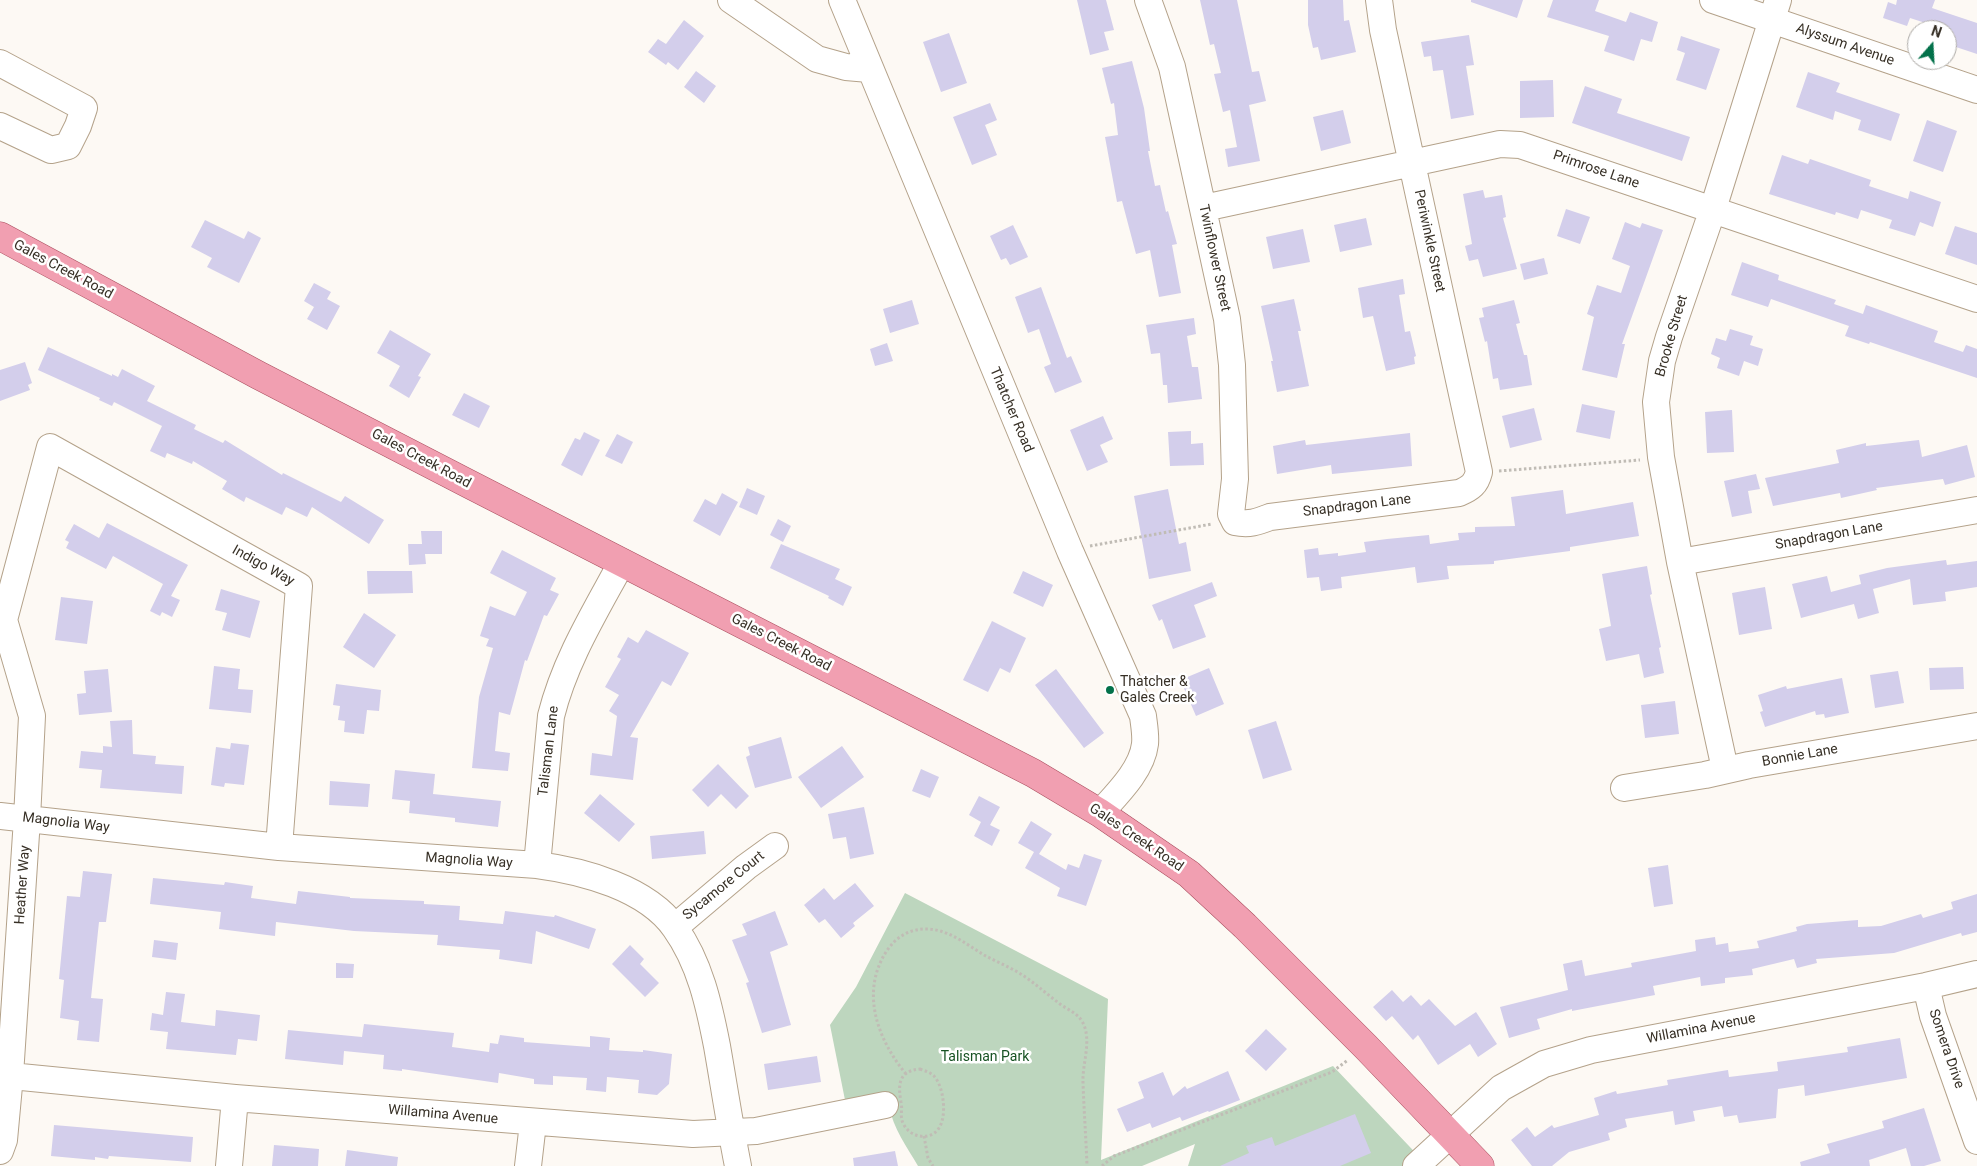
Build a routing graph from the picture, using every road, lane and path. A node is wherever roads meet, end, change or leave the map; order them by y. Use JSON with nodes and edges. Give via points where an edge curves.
{"nodes":[{"id":1,"x":731,"y":0,"type":"edge"},
{"id":2,"x":842,"y":0,"type":"edge"},
{"id":3,"x":1148,"y":0,"type":"edge"},
{"id":4,"x":1379,"y":0,"type":"edge"},
{"id":5,"x":1713,"y":0,"type":"edge"},
{"id":6,"x":1775,"y":10,"type":"edge"},
{"id":7,"x":0,"y":63,"type":"edge"},
{"id":8,"x":869,"y":69,"type":"junction"},
{"id":9,"x":1977,"y":90,"type":"edge"},
{"id":10,"x":0,"y":126,"type":"edge"},
{"id":11,"x":1412,"y":163,"type":"junction"},
{"id":12,"x":1204,"y":208,"type":"junction"},
{"id":13,"x":1712,"y":209,"type":"junction"},
{"id":14,"x":0,"y":236,"type":"edge"},
{"id":15,"x":1977,"y":299,"type":"edge"},
{"id":16,"x":50,"y":447,"type":"joint"},
{"id":17,"x":1661,"y":457,"type":"junction"},
{"id":18,"x":1477,"y":477,"type":"junction"},
{"id":19,"x":1977,"y":510,"type":"edge"},
{"id":20,"x":1235,"y":522,"type":"junction"},
{"id":21,"x":1070,"y":551,"type":"junction"},
{"id":22,"x":622,"y":562,"type":"junction"},
{"id":23,"x":1680,"y":562,"type":"junction"},
{"id":24,"x":1977,"y":726,"type":"edge"},
{"id":25,"x":1726,"y":769,"type":"junction"},
{"id":26,"x":1624,"y":788,"type":"dead end"},
{"id":27,"x":1100,"y":813,"type":"junction"},
{"id":28,"x":0,"y":816,"type":"edge"},
{"id":29,"x":27,"y":819,"type":"junction"},
{"id":30,"x":774,"y":846,"type":"dead end"},
{"id":31,"x":279,"y":847,"type":"junction"},
{"id":32,"x":537,"y":865,"type":"junction"},
{"id":33,"x":675,"y":927,"type":"junction"},
{"id":34,"x":1977,"y":974,"type":"edge"},
{"id":35,"x":1926,"y":986,"type":"junction"},
{"id":36,"x":1366,"y":1047,"type":"junction"},
{"id":37,"x":906,"y":1074,"type":"junction"},
{"id":38,"x":5,"y":1075,"type":"edge"},
{"id":39,"x":235,"y":1098,"type":"junction"},
{"id":40,"x":885,"y":1105,"type":"dead end"},
{"id":41,"x":533,"y":1123,"type":"junction"},
{"id":42,"x":731,"y":1133,"type":"junction"},
{"id":43,"x":924,"y":1136,"type":"junction"},
{"id":44,"x":1449,"y":1136,"type":"junction"},
{"id":45,"x":1977,"y":1141,"type":"edge"},
{"id":46,"x":0,"y":1151,"type":"edge"},
{"id":47,"x":229,"y":1166,"type":"edge"},
{"id":48,"x":528,"y":1166,"type":"edge"},
{"id":49,"x":738,"y":1166,"type":"edge"},
{"id":50,"x":933,"y":1166,"type":"edge"},
{"id":51,"x":1087,"y":1166,"type":"edge"},
{"id":52,"x":1102,"y":1166,"type":"edge"},
{"id":53,"x":1416,"y":1166,"type":"edge"},
{"id":54,"x":1480,"y":1166,"type":"edge"}],
"edges":[{"from":1,"to":8,"type":"street","via":[[817,59]]},
{"from":2,"to":8,"type":"street","name":"Thatcher Road"},
{"from":3,"to":12,"type":"street","name":"Twinflower Street","via":[[1172,67]]},
{"from":4,"to":11,"type":"street","name":"Periwinkle Street"},
{"from":5,"to":6,"type":"street","name":"Alyssum Avenue"},
{"from":6,"to":9,"type":"street","name":"Alyssum Avenue"},
{"from":6,"to":13,"type":"street","name":"Brooke Street"},
{"from":7,"to":10,"type":"street","via":[[84,108],[68,146],[51,150]]},
{"from":8,"to":21,"type":"street","name":"Thatcher Road"},
{"from":11,"to":12,"type":"street","name":"Primrose Lane"},
{"from":11,"to":13,"type":"street","name":"Primrose Lane","via":[[1500,144],[1520,146]]},
{"from":11,"to":18,"type":"street","name":"Periwinkle Street"},
{"from":12,"to":20,"type":"street","name":"Twinflower Street","via":[[1227,319],[1232,366],[1235,479],[1231,514]]},
{"from":13,"to":15,"type":"street","name":"Primrose Lane"},
{"from":13,"to":17,"type":"street","name":"Brooke Street","via":[[1662,361],[1656,402]]},
{"from":14,"to":22,"type":"main road","name":"Gales Creek Road","via":[[267,379]]},
{"from":16,"to":29,"type":"street","name":"Heather Way","via":[[4,620],[32,716]]},
{"from":16,"to":31,"type":"street","name":"Indigo Way","via":[[299,586]]},
{"from":17,"to":18,"type":"path"},
{"from":17,"to":23,"type":"street","name":"Brooke Street"},
{"from":18,"to":20,"type":"street","name":"Snapdragon Lane","via":[[1469,489],[1459,493],[1270,517],[1256,523]]},
{"from":19,"to":23,"type":"street","name":"Snapdragon Lane"},
{"from":20,"to":21,"type":"path","via":[[1194,526]]},
{"from":21,"to":27,"type":"street","name":"Thatcher Road","via":[[1143,716],[1145,745],[1138,765]]},
{"from":22,"to":27,"type":"main road","name":"Gales Creek Road","via":[[1024,769]]},
{"from":22,"to":32,"type":"street","name":"Talisman Lane","via":[[572,655],[557,692],[551,716]]},
{"from":23,"to":25,"type":"street","name":"Brooke Street"},
{"from":24,"to":25,"type":"street","name":"Bonnie Lane"},
{"from":25,"to":26,"type":"street","name":"Bonnie Lane"},
{"from":27,"to":36,"type":"main road","name":"Gales Creek Road","via":[[1189,874]]},
{"from":28,"to":29,"type":"street","name":"Magnolia Way"},
{"from":29,"to":31,"type":"street","name":"Magnolia Way"},
{"from":29,"to":38,"type":"street","name":"Heather Way"},
{"from":30,"to":33,"type":"street","name":"Sycamore Court"},
{"from":31,"to":32,"type":"street","name":"Magnolia Way"},
{"from":32,"to":33,"type":"street","name":"Magnolia Way","via":[[570,870],[632,892]]},
{"from":33,"to":42,"type":"street","name":"Magnolia Way","via":[[708,999]]},
{"from":34,"to":35,"type":"street","name":"Willamina Avenue"},
{"from":35,"to":44,"type":"street","name":"Willamina Avenue","via":[[1565,1056],[1501,1088]]},
{"from":35,"to":45,"type":"street","name":"Somera Drive","via":[[1933,1016]]},
{"from":36,"to":44,"type":"main road","name":"Gales Creek Road"},
{"from":36,"to":52,"type":"path","via":[[1332,1072],[1114,1156]]},
{"from":37,"to":43,"type":"path","via":[[899,1090],[904,1126],[910,1132]]},
{"from":37,"to":43,"type":"path","via":[[913,1070],[926,1071],[936,1078],[941,1090],[942,1122],[931,1136]]},
{"from":37,"to":51,"type":"path","via":[[882,1039],[875,1011],[873,985],[876,972],[891,944],[899,937],[927,929],[943,932],[1022,975],[1074,1012],[1083,1023],[1086,1035],[1083,1081]]},
{"from":38,"to":39,"type":"street","name":"Willamina Avenue"},
{"from":38,"to":46,"type":"street","name":"Heather Way","via":[[4,1140]]},
{"from":39,"to":41,"type":"street","name":"Willamina Avenue"},
{"from":39,"to":47,"type":"street"},
{"from":40,"to":42,"type":"street","name":"Willamina Avenue","via":[[756,1131]]},
{"from":41,"to":42,"type":"street","name":"Willamina Avenue","via":[[694,1134]]},
{"from":41,"to":48,"type":"street"},
{"from":42,"to":49,"type":"street","name":"Magnolia Way"},
{"from":43,"to":50,"type":"path"},
{"from":44,"to":53,"type":"street","name":"Willamina Avenue"},
{"from":44,"to":54,"type":"main road","name":"Gales Creek Road"}]}
